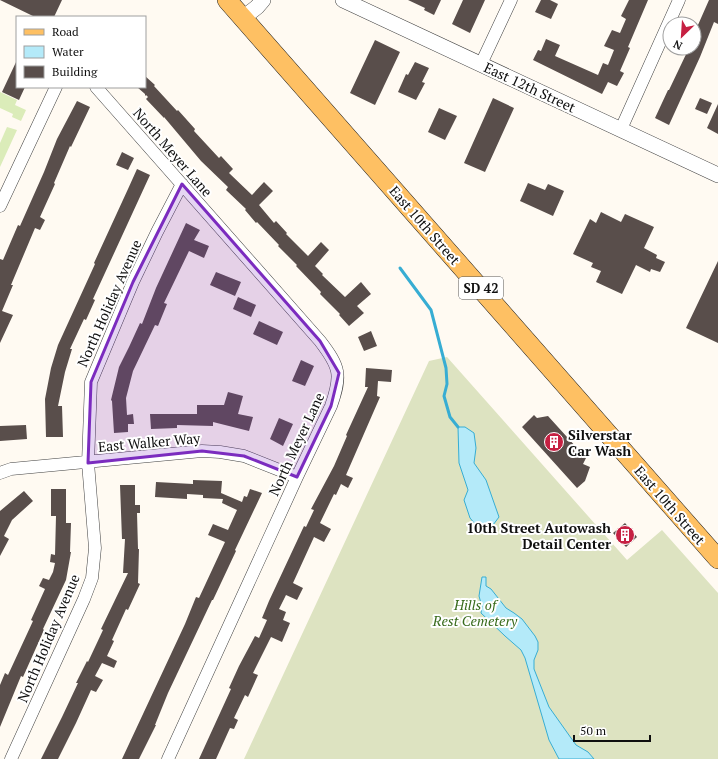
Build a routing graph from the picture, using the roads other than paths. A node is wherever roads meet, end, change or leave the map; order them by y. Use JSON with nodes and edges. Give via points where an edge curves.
{"nodes":[{"id":1,"x":227,"y":0,"type":"edge"},
{"id":2,"x":263,"y":0,"type":"edge"},
{"id":3,"x":343,"y":0,"type":"edge"},
{"id":4,"x":510,"y":0,"type":"edge"},
{"id":5,"x":679,"y":0,"type":"edge"},
{"id":6,"x":243,"y":18,"type":"junction"},
{"id":7,"x":480,"y":64,"type":"junction"},
{"id":8,"x":56,"y":88,"type":"edge"},
{"id":9,"x":97,"y":88,"type":"edge"},
{"id":10,"x":621,"y":129,"type":"junction"},
{"id":11,"x":718,"y":175,"type":"edge"},
{"id":12,"x":182,"y":184,"type":"junction"},
{"id":13,"x":0,"y":206,"type":"edge"},
{"id":14,"x":88,"y":463,"type":"junction"},
{"id":15,"x":0,"y":473,"type":"edge"},
{"id":16,"x":297,"y":477,"type":"junction"},
{"id":17,"x":718,"y":559,"type":"edge"},
{"id":18,"x":11,"y":759,"type":"edge"},
{"id":19,"x":168,"y":759,"type":"edge"}],
"edges":[{"from":1,"to":6,"type":"main road","name":"East 10th Street","number":"SD 42"},
{"from":2,"to":6,"type":"street"},
{"from":3,"to":7,"type":"street","name":"East 12th Street"},
{"from":4,"to":7,"type":"street"},
{"from":5,"to":10,"type":"street"},
{"from":6,"to":17,"type":"main road","name":"East 10th Street","number":"SD 42"},
{"from":7,"to":10,"type":"street","name":"East 12th Street"},
{"from":8,"to":13,"type":"street"},
{"from":9,"to":12,"type":"street","name":"North Meyer Lane"},
{"from":10,"to":11,"type":"street","name":"East 12th Street"},
{"from":12,"to":14,"type":"street","name":"North Holiday Avenue","via":[[133,282],[91,382]]},
{"from":12,"to":16,"type":"street","name":"North Meyer Lane","via":[[320,341],[336,364],[338,382],[331,406]]},
{"from":14,"to":15,"type":"street","name":"East Walker Way","via":[[11,469]]},
{"from":14,"to":16,"type":"street","name":"East Walker Way","via":[[202,451],[220,452],[244,456]]},
{"from":14,"to":18,"type":"street","name":"North Holiday Avenue","via":[[95,548],[92,578]]},
{"from":16,"to":19,"type":"street","name":"North Meyer Lane"}]}
